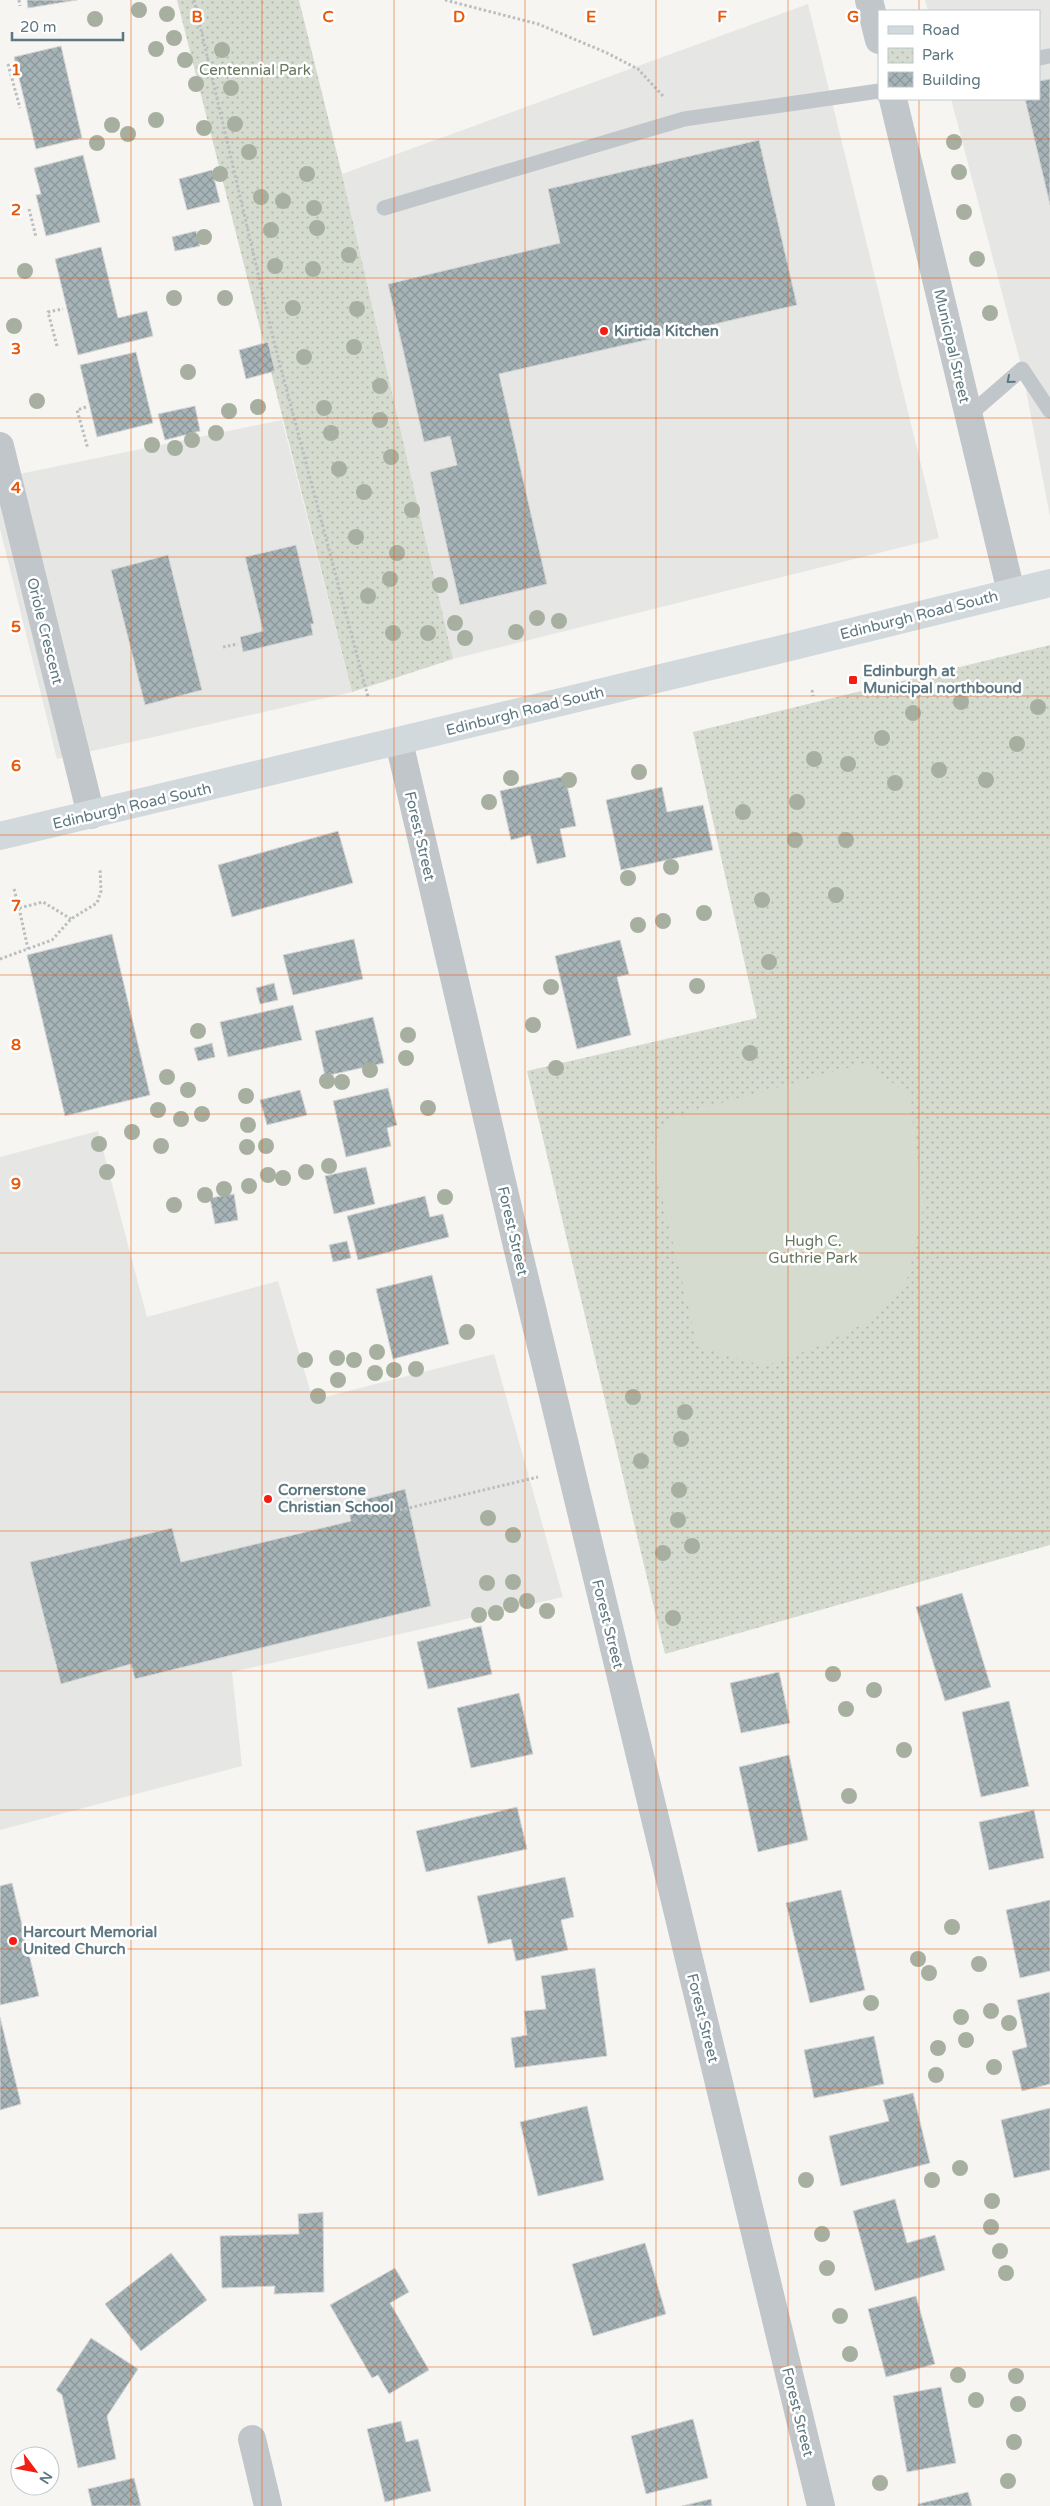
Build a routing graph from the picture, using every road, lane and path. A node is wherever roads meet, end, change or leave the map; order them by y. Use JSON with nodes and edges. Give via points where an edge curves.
{"nodes":[{"id":1,"x":20,"y":0,"type":"edge"},
{"id":2,"x":194,"y":0,"type":"edge"},
{"id":3,"x":445,"y":0,"type":"edge"},
{"id":4,"x":869,"y":0,"type":"edge"},
{"id":5,"x":20,"y":6,"type":"dead end"},
{"id":6,"x":878,"y":36,"type":"edge"},
{"id":7,"x":8,"y":64,"type":"dead end"},
{"id":8,"x":878,"y":91,"type":"edge"},
{"id":9,"x":893,"y":100,"type":"edge"},
{"id":10,"x":20,"y":108,"type":"dead end"},
{"id":11,"x":684,"y":119,"type":"junction"},
{"id":12,"x":384,"y":208,"type":"dead end"},
{"id":13,"x":29,"y":209,"type":"dead end"},
{"id":14,"x":36,"y":237,"type":"dead end"},
{"id":15,"x":63,"y":309,"type":"dead end"},
{"id":16,"x":57,"y":346,"type":"dead end"},
{"id":17,"x":86,"y":407,"type":"dead end"},
{"id":18,"x":1050,"y":411,"type":"edge"},
{"id":19,"x":968,"y":416,"type":"junction"},
{"id":20,"x":0,"y":446,"type":"edge"},
{"id":21,"x":88,"y":449,"type":"dead end"},
{"id":22,"x":1050,"y":582,"type":"edge"},
{"id":23,"x":1011,"y":592,"type":"junction"},
{"id":24,"x":238,"y":644,"type":"dead end"},
{"id":25,"x":223,"y":647,"type":"dead end"},
{"id":26,"x":852,"y":680,"type":"dead end"},
{"id":27,"x":855,"y":686,"type":"dead end"},
{"id":28,"x":812,"y":690,"type":"dead end"},
{"id":29,"x":813,"y":696,"type":"dead end"},
{"id":30,"x":368,"y":697,"type":"dead end"},
{"id":31,"x":399,"y":742,"type":"junction"},
{"id":32,"x":91,"y":815,"type":"junction"},
{"id":33,"x":0,"y":836,"type":"edge"},
{"id":34,"x":100,"y":869,"type":"dead end"},
{"id":35,"x":14,"y":889,"type":"dead end"},
{"id":36,"x":19,"y":908,"type":"junction"},
{"id":37,"x":71,"y":919,"type":"junction"},
{"id":38,"x":28,"y":949,"type":"junction"},
{"id":39,"x":0,"y":959,"type":"edge"},
{"id":40,"x":570,"y":1469,"type":"junction"},
{"id":41,"x":400,"y":1510,"type":"dead end"},
{"id":42,"x":252,"y":2439,"type":"dead end"},
{"id":43,"x":268,"y":2506,"type":"edge"},
{"id":44,"x":821,"y":2506,"type":"edge"}],
"edges":[{"from":1,"to":5,"type":"path"},
{"from":2,"to":30,"type":"path","via":[[275,346]]},
{"from":3,"to":11,"type":"path","via":[[538,24],[613,56],[638,69]]},
{"from":4,"to":6,"type":"street"},
{"from":7,"to":10,"type":"path"},
{"from":8,"to":11,"type":"lane"},
{"from":9,"to":19,"type":"street","name":"Municipal Street"},
{"from":11,"to":12,"type":"lane"},
{"from":13,"to":14,"type":"path"},
{"from":15,"to":16,"type":"path","via":[[48,312]]},
{"from":17,"to":21,"type":"path","via":[[77,410]]},
{"from":18,"to":19,"type":"lane","one_way":true,"via":[[1022,369]]},
{"from":19,"to":23,"type":"street","name":"Municipal Street"},
{"from":20,"to":32,"type":"street","name":"Oriole Crescent"},
{"from":22,"to":23,"type":"main road","name":"Edinburgh Road South"},
{"from":23,"to":31,"type":"main road","name":"Edinburgh Road South"},
{"from":24,"to":25,"type":"path"},
{"from":26,"to":27,"type":"path"},
{"from":28,"to":29,"type":"path"},
{"from":31,"to":32,"type":"main road","name":"Edinburgh Road South"},
{"from":31,"to":40,"type":"street","name":"Forest Street"},
{"from":32,"to":33,"type":"main road","name":"Edinburgh Road South"},
{"from":34,"to":37,"type":"path","via":[[101,891],[97,903]]},
{"from":35,"to":36,"type":"path"},
{"from":36,"to":37,"type":"path","via":[[43,902]]},
{"from":36,"to":38,"type":"path"},
{"from":37,"to":38,"type":"path","via":[[52,940]]},
{"from":38,"to":39,"type":"path"},
{"from":40,"to":41,"type":"path"},
{"from":40,"to":44,"type":"street","name":"Forest Street"},
{"from":42,"to":43,"type":"street"}]}
